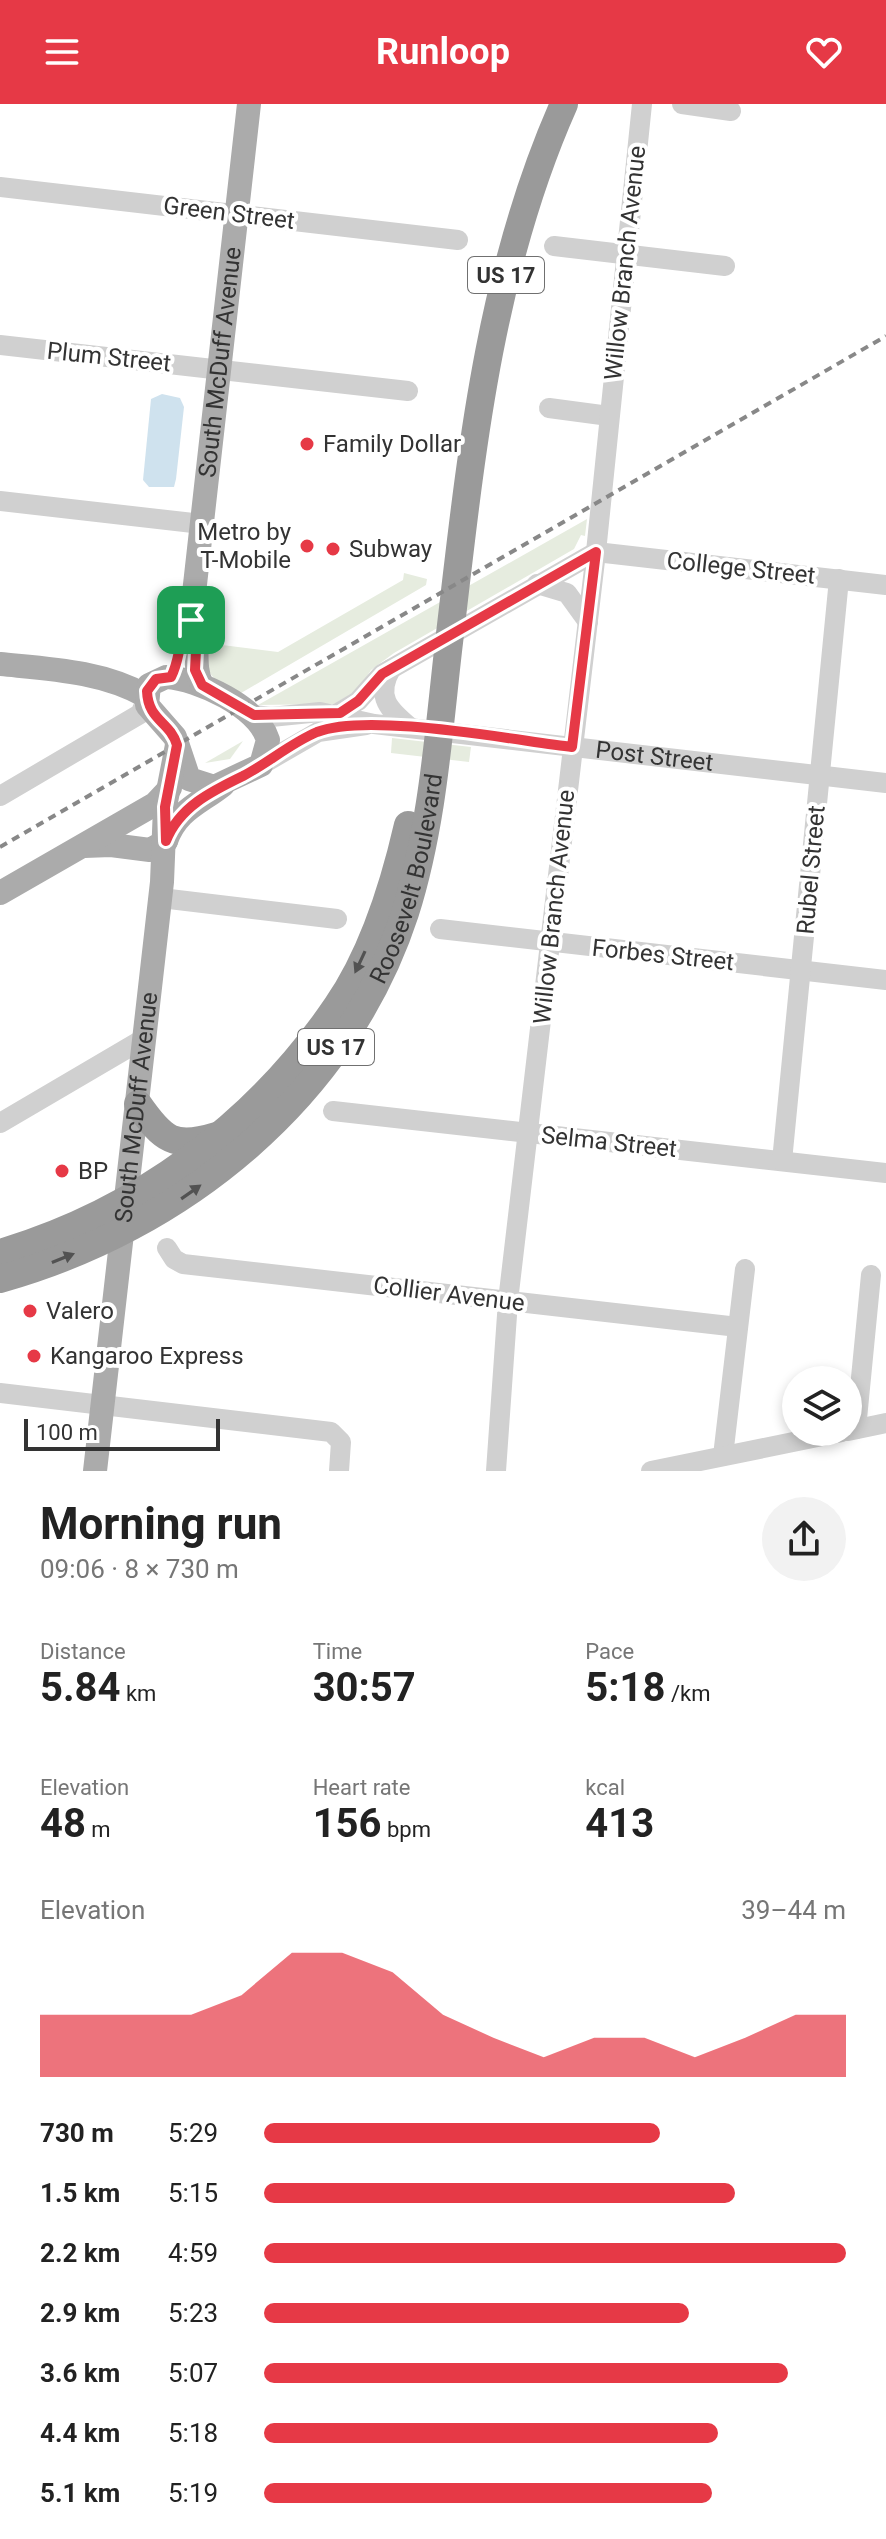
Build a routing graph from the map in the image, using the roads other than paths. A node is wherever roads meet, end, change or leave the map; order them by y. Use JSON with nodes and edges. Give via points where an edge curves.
{"nodes":[{"id":1,"x":249,"y":104,"type":"edge"},
{"id":2,"x":544,"y":104,"type":"edge"},
{"id":3,"x":564,"y":104,"type":"edge"},
{"id":4,"x":642,"y":104,"type":"edge"},
{"id":5,"x":682,"y":104,"type":"edge"},
{"id":6,"x":731,"y":111,"type":"dead end"},
{"id":7,"x":0,"y":187,"type":"edge"},
{"id":8,"x":237,"y":214,"type":"junction"},
{"id":9,"x":458,"y":240,"type":"dead end"},
{"id":10,"x":554,"y":246,"type":"dead end"},
{"id":11,"x":626,"y":255,"type":"junction"},
{"id":12,"x":725,"y":266,"type":"dead end"},
{"id":13,"x":0,"y":345,"type":"edge"},
{"id":14,"x":219,"y":369,"type":"junction"},
{"id":15,"x":408,"y":391,"type":"dead end"},
{"id":16,"x":549,"y":408,"type":"dead end"},
{"id":17,"x":609,"y":416,"type":"junction"},
{"id":18,"x":0,"y":501,"type":"edge"},
{"id":19,"x":202,"y":524,"type":"junction"},
{"id":20,"x":453,"y":535,"type":"junction"},
{"id":21,"x":596,"y":552,"type":"junction"},
{"id":22,"x":839,"y":579,"type":"junction"},
{"id":23,"x":537,"y":584,"type":"junction"},
{"id":24,"x":886,"y":585,"type":"edge"},
{"id":25,"x":191,"y":620,"type":"junction"},
{"id":26,"x":588,"y":622,"type":"junction"},
{"id":27,"x":0,"y":664,"type":"edge"},
{"id":28,"x":391,"y":669,"type":"junction"},
{"id":29,"x":75,"y":672,"type":"junction"},
{"id":30,"x":168,"y":677,"type":"junction"},
{"id":31,"x":202,"y":685,"type":"junction"},
{"id":32,"x":148,"y":707,"type":"junction"},
{"id":33,"x":336,"y":714,"type":"junction"},
{"id":34,"x":254,"y":715,"type":"junction"},
{"id":35,"x":374,"y":724,"type":"junction"},
{"id":36,"x":411,"y":728,"type":"junction"},
{"id":37,"x":177,"y":745,"type":"junction"},
{"id":38,"x":572,"y":747,"type":"junction"},
{"id":39,"x":261,"y":765,"type":"junction"},
{"id":40,"x":819,"y":776,"type":"junction"},
{"id":41,"x":228,"y":781,"type":"junction"},
{"id":42,"x":424,"y":782,"type":"junction"},
{"id":43,"x":886,"y":783,"type":"edge"},
{"id":44,"x":170,"y":788,"type":"junction"},
{"id":45,"x":0,"y":796,"type":"edge"},
{"id":46,"x":166,"y":841,"type":"junction"},
{"id":47,"x":81,"y":846,"type":"junction"},
{"id":48,"x":0,"y":893,"type":"edge"},
{"id":49,"x":161,"y":898,"type":"junction"},
{"id":50,"x":337,"y":919,"type":"dead end"},
{"id":51,"x":440,"y":929,"type":"dead end"},
{"id":52,"x":550,"y":942,"type":"junction"},
{"id":53,"x":802,"y":970,"type":"junction"},
{"id":54,"x":886,"y":980,"type":"edge"},
{"id":55,"x":145,"y":1038,"type":"junction"},
{"id":56,"x":138,"y":1104,"type":"junction"},
{"id":57,"x":333,"y":1111,"type":"dead end"},
{"id":58,"x":0,"y":1123,"type":"edge"},
{"id":59,"x":528,"y":1134,"type":"junction"},
{"id":60,"x":221,"y":1135,"type":"junction"},
{"id":61,"x":782,"y":1161,"type":"junction"},
{"id":62,"x":886,"y":1173,"type":"edge"},
{"id":63,"x":127,"y":1202,"type":"junction"},
{"id":64,"x":123,"y":1231,"type":"junction"},
{"id":65,"x":167,"y":1248,"type":"dead end"},
{"id":66,"x":0,"y":1253,"type":"edge"},
{"id":67,"x":745,"y":1269,"type":"dead end"},
{"id":68,"x":871,"y":1275,"type":"dead end"},
{"id":69,"x":0,"y":1279,"type":"edge"},
{"id":70,"x":508,"y":1301,"type":"junction"},
{"id":71,"x":738,"y":1327,"type":"junction"},
{"id":72,"x":858,"y":1366,"type":"edge"},
{"id":73,"x":0,"y":1393,"type":"edge"},
{"id":74,"x":103,"y":1404,"type":"junction"},
{"id":75,"x":886,"y":1423,"type":"edge"},
{"id":76,"x":862,"y":1428,"type":"edge"},
{"id":77,"x":782,"y":1444,"type":"edge"},
{"id":78,"x":723,"y":1456,"type":"junction"},
{"id":79,"x":95,"y":1471,"type":"edge"},
{"id":80,"x":339,"y":1471,"type":"edge"},
{"id":81,"x":496,"y":1471,"type":"edge"},
{"id":82,"x":651,"y":1471,"type":"edge"}],
"edges":[{"from":1,"to":8,"type":"main road","name":"South McDuff Avenue"},
{"from":2,"to":20,"type":"highway","name":"Roosevelt Boulevard","number":"US 17","via":[[505,214],[477,318],[459,412]]},
{"from":3,"to":20,"type":"highway","name":"Roosevelt Boulevard","number":"US 17","via":[[523,216],[493,321]]},
{"from":4,"to":11,"type":"street","name":"Willow Branch Avenue"},
{"from":5,"to":6,"type":"street"},
{"from":7,"to":8,"type":"street","name":"Green Street"},
{"from":8,"to":9,"type":"street","name":"Green Street"},
{"from":8,"to":14,"type":"main road","name":"South McDuff Avenue"},
{"from":10,"to":11,"type":"street"},
{"from":11,"to":12,"type":"street"},
{"from":11,"to":17,"type":"street","name":"Willow Branch Avenue"},
{"from":13,"to":14,"type":"street","name":"Plum Street"},
{"from":14,"to":15,"type":"street","name":"Plum Street"},
{"from":14,"to":19,"type":"main road","name":"South McDuff Avenue"},
{"from":16,"to":17,"type":"street"},
{"from":17,"to":21,"type":"street","name":"Willow Branch Avenue"},
{"from":18,"to":19,"type":"street"},
{"from":19,"to":25,"type":"main road","name":"South McDuff Avenue"},
{"from":20,"to":42,"type":"highway","name":"Roosevelt Boulevard","number":"US 17"},
{"from":21,"to":22,"type":"street","name":"College Street"},
{"from":21,"to":23,"type":"street"},
{"from":21,"to":26,"type":"street","name":"Willow Branch Avenue"},
{"from":22,"to":24,"type":"street","name":"College Street"},
{"from":22,"to":40,"type":"street","name":"Rubel Street"},
{"from":23,"to":26,"type":"street","via":[[567,593]]},
{"from":23,"to":28,"type":"street"},
{"from":25,"to":30,"type":"main road","name":"South McDuff Avenue"},
{"from":25,"to":31,"type":"main road","name":"South McDuff Avenue","via":[[197,631],[195,670]]},
{"from":26,"to":38,"type":"street","name":"Willow Branch Avenue"},
{"from":27,"to":29,"type":"main road"},
{"from":28,"to":33,"type":"street","via":[[356,703]]},
{"from":28,"to":36,"type":"street","via":[[383,698]]},
{"from":29,"to":30,"type":"main road","via":[[111,669]]},
{"from":29,"to":32,"type":"main road","via":[[118,682]]},
{"from":30,"to":31,"type":"main road"},
{"from":30,"to":32,"type":"main road","via":[[151,682]]},
{"from":31,"to":34,"type":"main road"},
{"from":32,"to":37,"type":"main road"},
{"from":32,"to":45,"type":"street"},
{"from":33,"to":34,"type":"street","name":"Post Street"},
{"from":33,"to":35,"type":"street","name":"Post Street"},
{"from":34,"to":39,"type":"main road","via":[[268,740]]},
{"from":35,"to":36,"type":"street","name":"Post Street"},
{"from":35,"to":39,"type":"street","name":"Post Street","via":[[310,736]]},
{"from":36,"to":38,"type":"street","name":"Post Street"},
{"from":37,"to":41,"type":"main road","via":[[189,779],[214,787]]},
{"from":37,"to":44,"type":"main road","name":"South McDuff Avenue"},
{"from":38,"to":40,"type":"street","name":"Post Street"},
{"from":38,"to":52,"type":"street","name":"Willow Branch Avenue"},
{"from":39,"to":41,"type":"main road"},
{"from":40,"to":43,"type":"street","name":"Post Street"},
{"from":40,"to":53,"type":"street","name":"Rubel Street"},
{"from":41,"to":46,"type":"main road","via":[[185,809]]},
{"from":42,"to":60,"type":"highway","name":"Roosevelt Boulevard","number":"US 17","one_way":true,"via":[[396,876],[338,1005],[261,1097]]},
{"from":64,"to":42,"type":"highway","name":"Roosevelt Boulevard","number":"US 17","one_way":true,"via":[[168,1207],[264,1133],[345,1034],[373,990],[404,916],[418,869]]},
{"from":44,"to":46,"type":"main road","name":"South McDuff Avenue"},
{"from":44,"to":47,"type":"main road","via":[[155,804]]},
{"from":46,"to":47,"type":"main road","via":[[150,850]]},
{"from":46,"to":49,"type":"main road","name":"South McDuff Avenue"},
{"from":47,"to":48,"type":"main road"},
{"from":49,"to":50,"type":"street"},
{"from":49,"to":55,"type":"main road","name":"South McDuff Avenue"},
{"from":51,"to":52,"type":"street","name":"Forbes Street"},
{"from":52,"to":53,"type":"street","name":"Forbes Street"},
{"from":52,"to":59,"type":"street","name":"Willow Branch Avenue"},
{"from":53,"to":54,"type":"street","name":"Forbes Street"},
{"from":53,"to":61,"type":"street","name":"Rubel Street"},
{"from":55,"to":56,"type":"main road","name":"South McDuff Avenue"},
{"from":55,"to":58,"type":"street"},
{"from":56,"to":60,"type":"highway","via":[[154,1127],[176,1141],[190,1144]]},
{"from":56,"to":63,"type":"main road","name":"South McDuff Avenue"},
{"from":57,"to":59,"type":"street","name":"Selma Street"},
{"from":59,"to":61,"type":"street","name":"Selma Street"},
{"from":59,"to":70,"type":"street","name":"Willow Branch Avenue"},
{"from":60,"to":63,"type":"highway","name":"Roosevelt Boulevard","number":"US 17"},
{"from":61,"to":62,"type":"street","name":"Selma Street"},
{"from":63,"to":64,"type":"main road","name":"South McDuff Avenue"},
{"from":63,"to":66,"type":"highway","name":"Roosevelt Boulevard","number":"US 17"},
{"from":69,"to":64,"type":"highway","name":"Roosevelt Boulevard","number":"US 17","one_way":true},
{"from":64,"to":74,"type":"main road","name":"South McDuff Avenue"},
{"from":65,"to":70,"type":"street","name":"Collier Avenue","via":[[183,1264]]},
{"from":67,"to":71,"type":"street"},
{"from":68,"to":72,"type":"street"},
{"from":70,"to":71,"type":"street","name":"Collier Avenue"},
{"from":70,"to":81,"type":"street","name":"Willow Branch Avenue"},
{"from":71,"to":78,"type":"street"},
{"from":73,"to":74,"type":"street"},
{"from":74,"to":79,"type":"main road","name":"South McDuff Avenue"},
{"from":74,"to":80,"type":"street","via":[[331,1432],[341,1442]]},
{"from":75,"to":76,"type":"street"},
{"from":77,"to":78,"type":"street"},
{"from":78,"to":82,"type":"street"}]}
